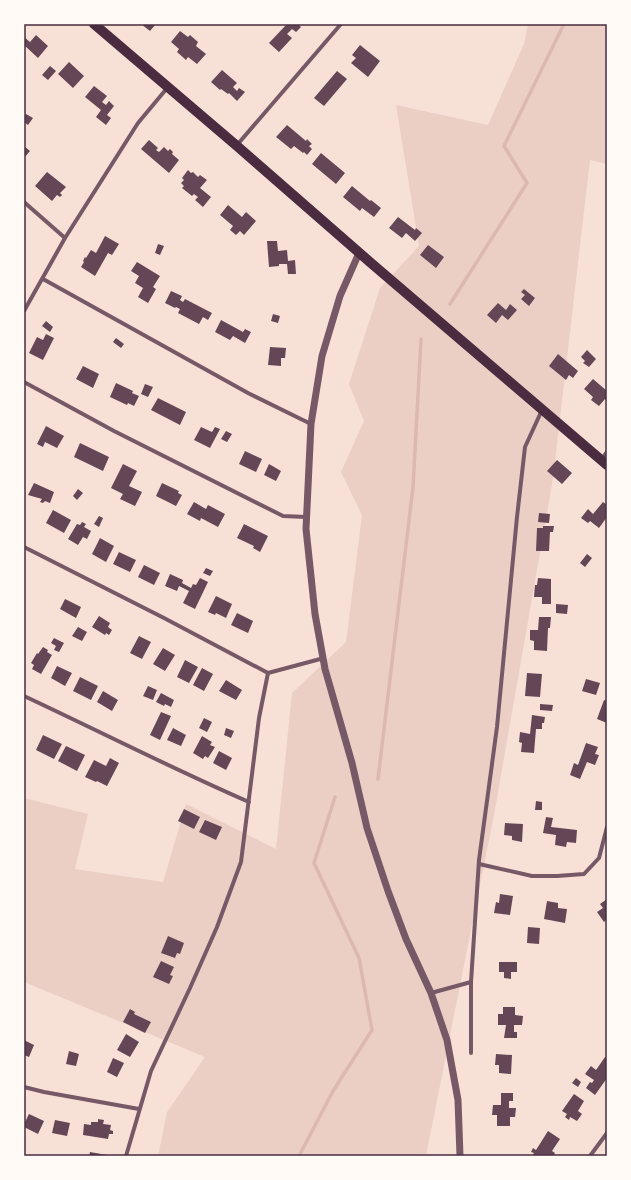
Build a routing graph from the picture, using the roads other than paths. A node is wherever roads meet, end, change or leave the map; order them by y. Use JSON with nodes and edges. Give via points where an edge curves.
{"nodes":[{"id":1,"x":94,"y":24,"type":"edge"},
{"id":2,"x":339,"y":25,"type":"edge"},
{"id":3,"x":168,"y":86,"type":"junction"},
{"id":4,"x":237,"y":146,"type":"junction"},
{"id":5,"x":24,"y":202,"type":"edge"},
{"id":6,"x":65,"y":238,"type":"junction"},
{"id":7,"x":359,"y":252,"type":"junction"},
{"id":8,"x":43,"y":279,"type":"junction"},
{"id":9,"x":24,"y":311,"type":"edge"},
{"id":10,"x":24,"y":382,"type":"edge"},
{"id":11,"x":542,"y":410,"type":"junction"},
{"id":12,"x":311,"y":424,"type":"junction"},
{"id":13,"x":605,"y":459,"type":"edge"},
{"id":14,"x":306,"y":517,"type":"junction"},
{"id":15,"x":24,"y":547,"type":"edge"},
{"id":16,"x":324,"y":658,"type":"junction"},
{"id":17,"x":268,"y":673,"type":"junction"},
{"id":18,"x":24,"y":696,"type":"edge"},
{"id":19,"x":249,"y":802,"type":"junction"},
{"id":20,"x":607,"y":827,"type":"edge"},
{"id":21,"x":479,"y":864,"type":"junction"},
{"id":22,"x":471,"y":982,"type":"junction"},
{"id":23,"x":431,"y":993,"type":"junction"},
{"id":24,"x":471,"y":1053,"type":"dead end"},
{"id":25,"x":24,"y":1087,"type":"edge"},
{"id":26,"x":139,"y":1109,"type":"junction"},
{"id":27,"x":607,"y":1133,"type":"edge"},
{"id":28,"x":126,"y":1156,"type":"edge"},
{"id":29,"x":460,"y":1156,"type":"edge"},
{"id":30,"x":590,"y":1156,"type":"edge"}],
"edges":[{"from":1,"to":3,"type":"main road"},
{"from":2,"to":4,"type":"street"},
{"from":3,"to":4,"type":"main road"},
{"from":3,"to":6,"type":"street","via":[[138,123]]},
{"from":4,"to":7,"type":"main road"},
{"from":5,"to":6,"type":"street"},
{"from":6,"to":8,"type":"street"},
{"from":7,"to":11,"type":"main road"},
{"from":7,"to":12,"type":"street","via":[[340,296],[322,356]]},
{"from":8,"to":9,"type":"street"},
{"from":8,"to":12,"type":"street"},
{"from":10,"to":14,"type":"street","via":[[114,431],[283,516]]},
{"from":11,"to":13,"type":"main road"},
{"from":11,"to":21,"type":"street","via":[[525,447],[498,727]]},
{"from":12,"to":14,"type":"street"},
{"from":14,"to":16,"type":"street","via":[[315,614]]},
{"from":15,"to":17,"type":"street"},
{"from":16,"to":17,"type":"street"},
{"from":16,"to":23,"type":"street","via":[[367,828],[406,939]]},
{"from":17,"to":19,"type":"street","via":[[259,718]]},
{"from":18,"to":19,"type":"street"},
{"from":19,"to":26,"type":"street","via":[[241,862],[190,988],[151,1071]]},
{"from":20,"to":21,"type":"street","via":[[599,858],[584,874],[532,876]]},
{"from":21,"to":22,"type":"street"},
{"from":22,"to":23,"type":"street"},
{"from":22,"to":24,"type":"street"},
{"from":23,"to":29,"type":"street","via":[[447,1040],[458,1100]]},
{"from":25,"to":26,"type":"street"},
{"from":26,"to":28,"type":"street"},
{"from":27,"to":30,"type":"street"}]}
